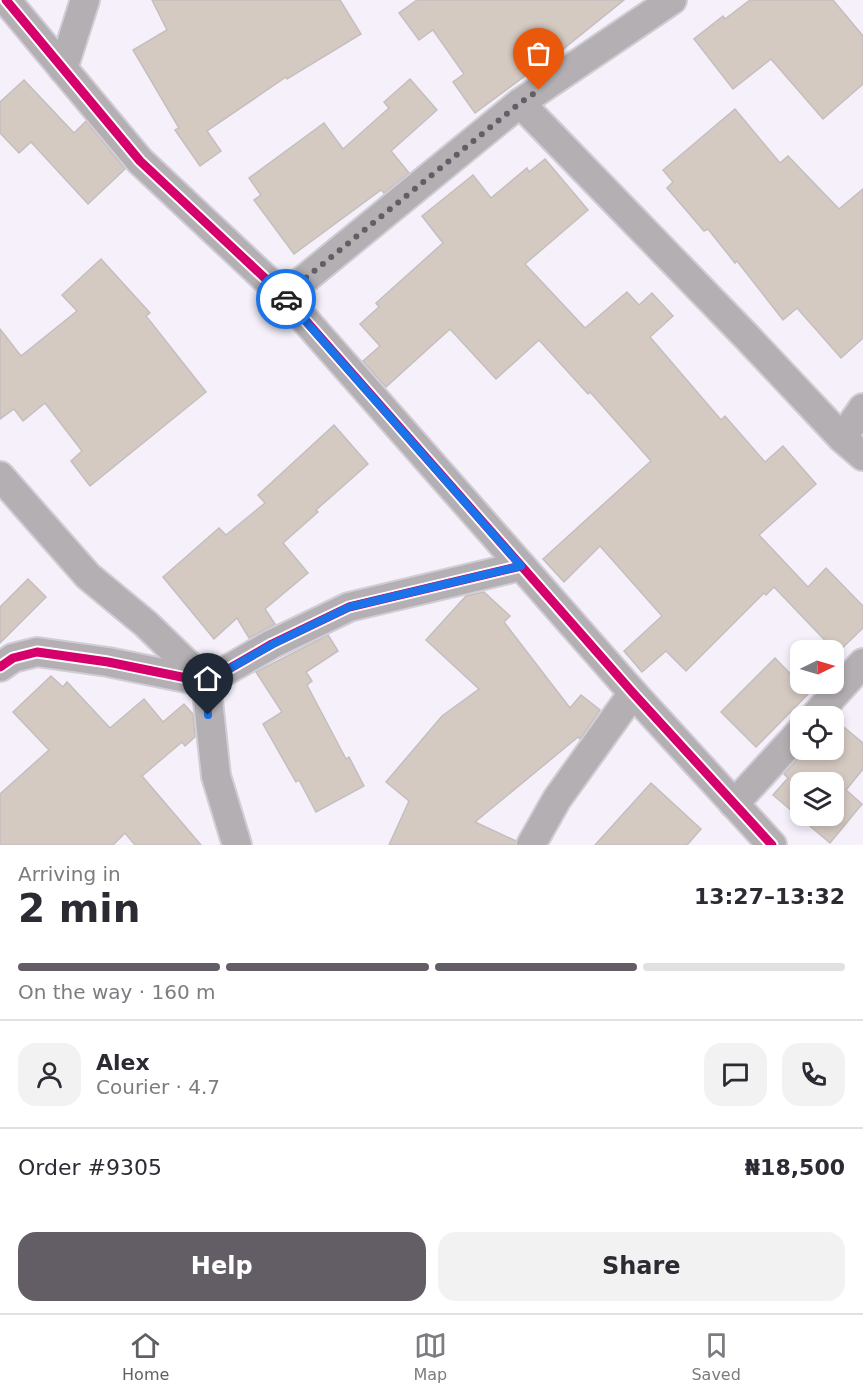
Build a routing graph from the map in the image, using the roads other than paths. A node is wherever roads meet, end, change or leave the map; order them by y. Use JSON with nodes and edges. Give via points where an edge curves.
{"nodes":[{"id":1,"x":6,"y":0,"type":"edge"},
{"id":2,"x":85,"y":0,"type":"edge"},
{"id":3,"x":672,"y":0,"type":"edge"},
{"id":4,"x":63,"y":69,"type":"junction"},
{"id":5,"x":520,"y":103,"type":"junction"},
{"id":6,"x":284,"y":296,"type":"junction"},
{"id":7,"x":863,"y":408,"type":"edge"},
{"id":8,"x":842,"y":438,"type":"junction"},
{"id":9,"x":863,"y":456,"type":"edge"},
{"id":10,"x":0,"y":476,"type":"edge"},
{"id":11,"x":521,"y":566,"type":"junction"},
{"id":12,"x":863,"y":663,"type":"edge"},
{"id":13,"x":0,"y":667,"type":"edge"},
{"id":14,"x":206,"y":682,"type":"junction"},
{"id":15,"x":633,"y":693,"type":"junction"},
{"id":16,"x":824,"y":706,"type":"edge"},
{"id":17,"x":790,"y":743,"type":"edge"},
{"id":18,"x":734,"y":804,"type":"junction"},
{"id":19,"x":237,"y":845,"type":"edge"},
{"id":20,"x":531,"y":845,"type":"edge"},
{"id":21,"x":772,"y":845,"type":"edge"}],
"edges":[{"from":1,"to":4,"type":"street"},
{"from":2,"to":4,"type":"street"},
{"from":3,"to":5,"type":"street"},
{"from":4,"to":6,"type":"street","via":[[140,161]]},
{"from":5,"to":6,"type":"street"},
{"from":5,"to":8,"type":"street"},
{"from":6,"to":11,"type":"street"},
{"from":7,"to":8,"type":"street"},
{"from":8,"to":9,"type":"street"},
{"from":10,"to":14,"type":"street","via":[[88,576],[146,624]]},
{"from":11,"to":14,"type":"street","via":[[349,607]]},
{"from":11,"to":15,"type":"street"},
{"from":12,"to":16,"type":"street"},
{"from":13,"to":14,"type":"street","via":[[12,658],[37,652]]},
{"from":14,"to":19,"type":"street","via":[[216,776]]},
{"from":15,"to":18,"type":"street"},
{"from":15,"to":20,"type":"street","via":[[558,799]]},
{"from":17,"to":18,"type":"street"},
{"from":18,"to":21,"type":"street"}]}
